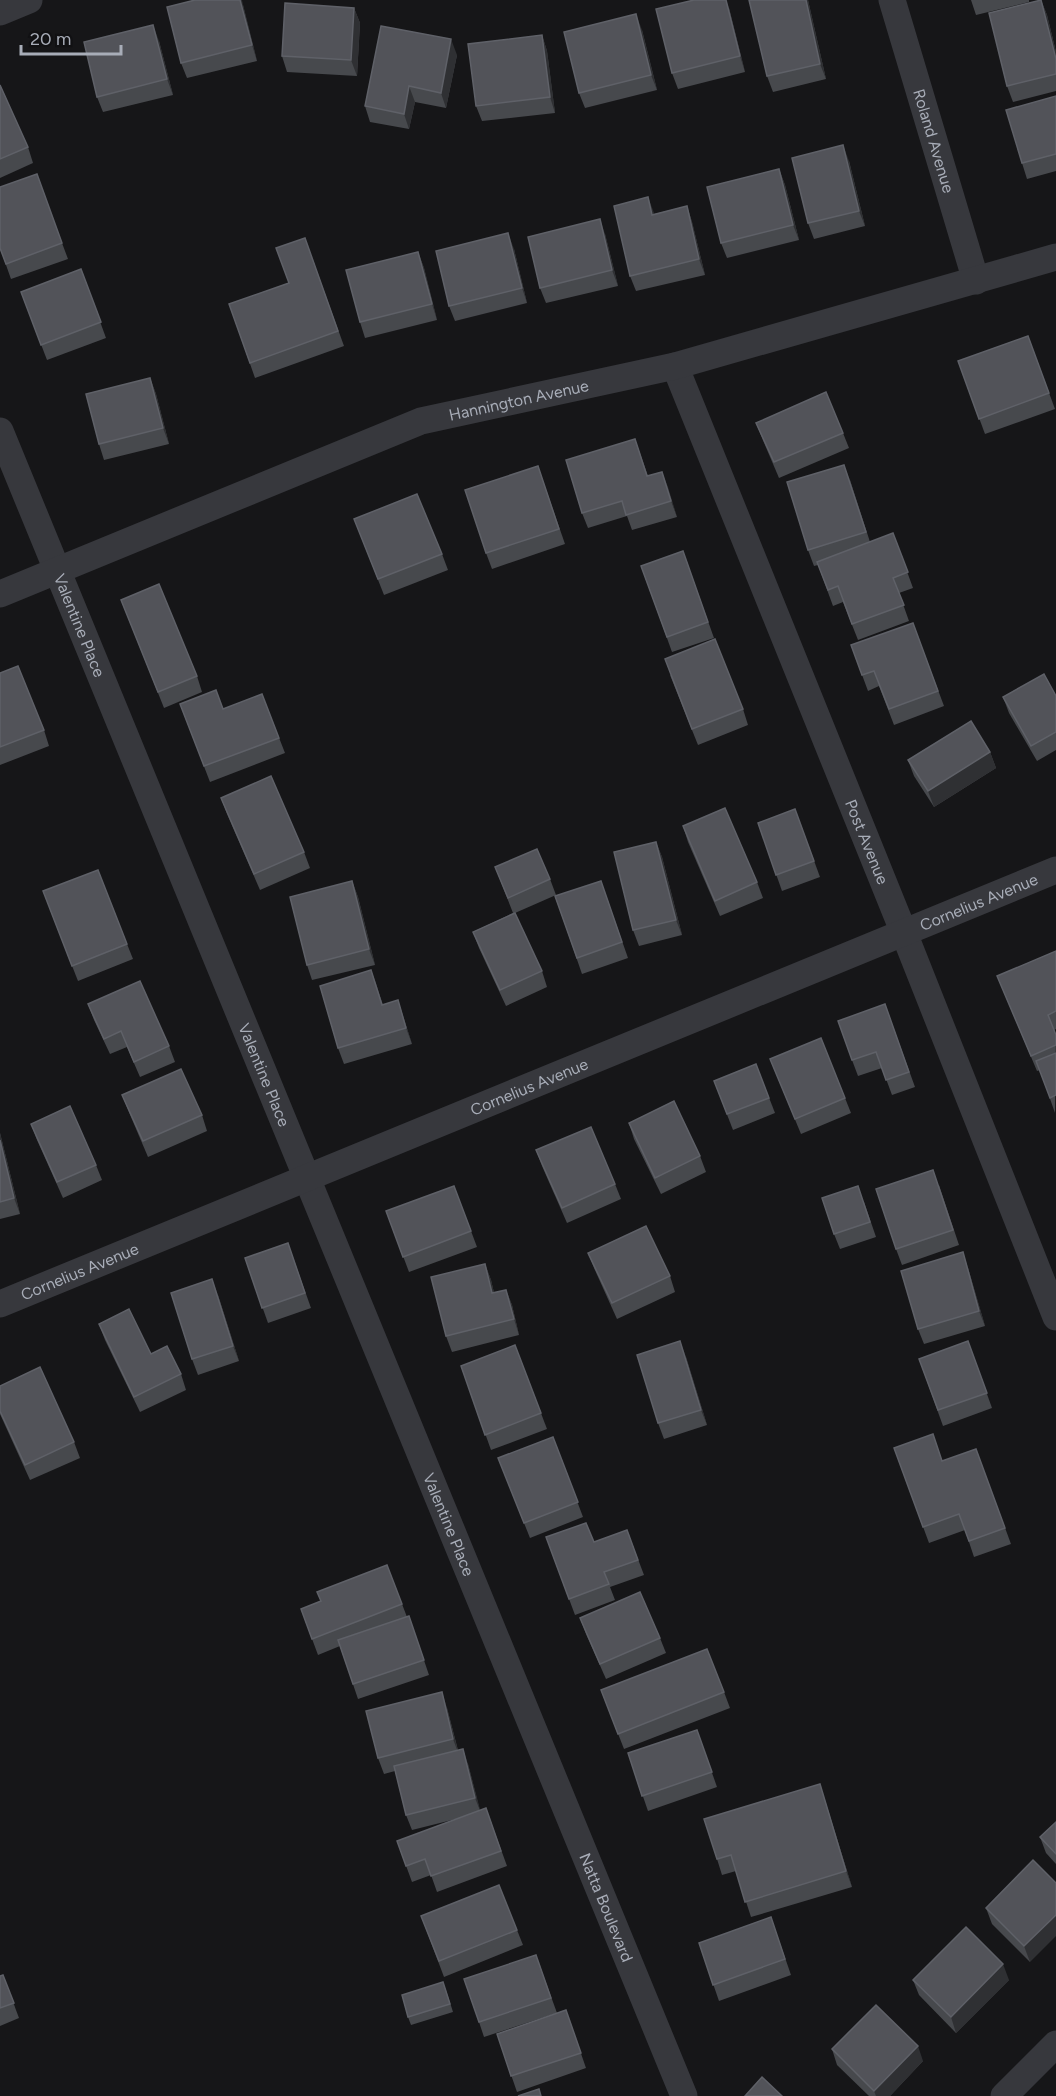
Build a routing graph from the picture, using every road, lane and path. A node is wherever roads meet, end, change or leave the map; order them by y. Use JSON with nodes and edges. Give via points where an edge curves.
{"nodes":[{"id":1,"x":29,"y":0,"type":"edge"},
{"id":2,"x":892,"y":0,"type":"edge"},
{"id":3,"x":0,"y":12,"type":"edge"},
{"id":4,"x":1056,"y":257,"type":"edge"},
{"id":5,"x":976,"y":281,"type":"junction"},
{"id":6,"x":675,"y":366,"type":"junction"},
{"id":7,"x":0,"y":431,"type":"edge"},
{"id":8,"x":57,"y":571,"type":"junction"},
{"id":9,"x":0,"y":594,"type":"edge"},
{"id":10,"x":1056,"y":870,"type":"edge"},
{"id":11,"x":904,"y":933,"type":"junction"},
{"id":12,"x":308,"y":1178,"type":"junction"},
{"id":13,"x":0,"y":1304,"type":"edge"},
{"id":14,"x":1056,"y":1317,"type":"edge"},
{"id":15,"x":530,"y":1720,"type":"joint"},
{"id":16,"x":1056,"y":2044,"type":"edge"},
{"id":17,"x":684,"y":2096,"type":"edge"},
{"id":18,"x":1004,"y":2096,"type":"edge"}],
"edges":[{"from":1,"to":3,"type":"street"},
{"from":2,"to":5,"type":"street","name":"Roland Avenue"},
{"from":4,"to":5,"type":"street","name":"Hannington Avenue"},
{"from":5,"to":6,"type":"street","name":"Hannington Avenue"},
{"from":6,"to":8,"type":"street","name":"Hannington Avenue","via":[[421,421]]},
{"from":6,"to":11,"type":"street","name":"Post Avenue"},
{"from":7,"to":8,"type":"street","name":"Valentine Place"},
{"from":8,"to":9,"type":"street","name":"Hannington Avenue"},
{"from":8,"to":12,"type":"street","name":"Valentine Place"},
{"from":10,"to":11,"type":"street","name":"Cornelius Avenue"},
{"from":11,"to":12,"type":"street","name":"Cornelius Avenue"},
{"from":11,"to":14,"type":"street","name":"Post Avenue"},
{"from":12,"to":13,"type":"street","name":"Cornelius Avenue"},
{"from":12,"to":15,"type":"street","name":"Valentine Place"},
{"from":15,"to":17,"type":"street","name":"Natta Boulevard"},
{"from":16,"to":18,"type":"street"}]}
